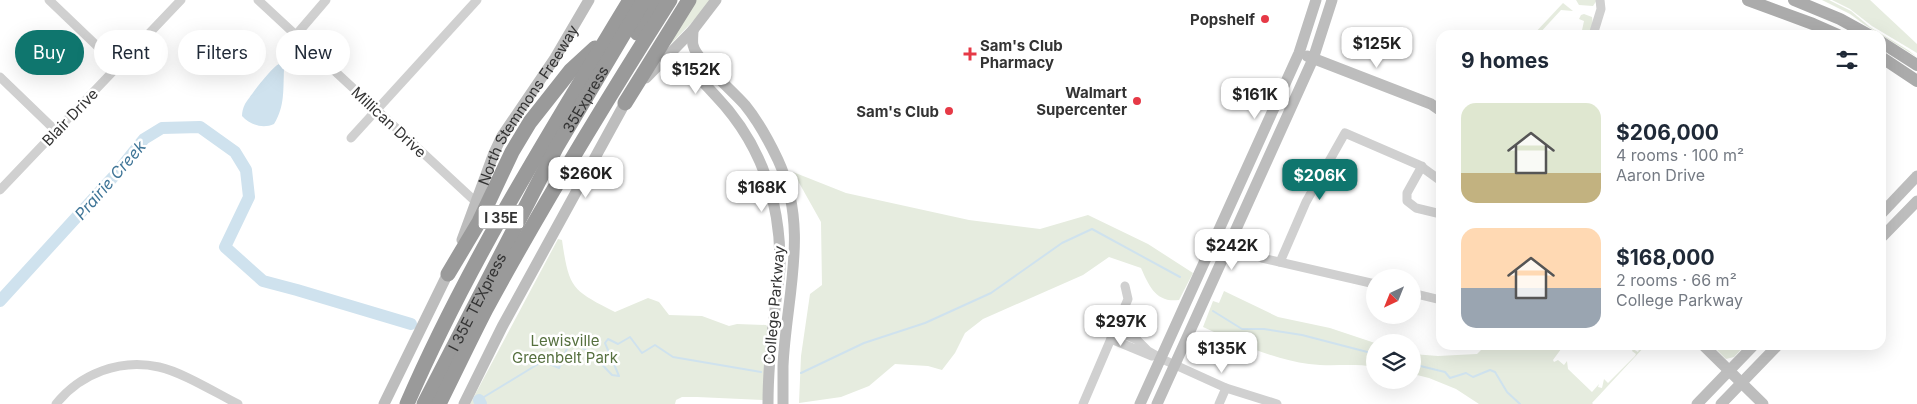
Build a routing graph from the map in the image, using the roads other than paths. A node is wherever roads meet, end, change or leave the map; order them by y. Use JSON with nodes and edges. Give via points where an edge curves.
{"nodes":[{"id":1,"x":49,"y":0,"type":"edge"},
{"id":2,"x":181,"y":0,"type":"edge"},
{"id":3,"x":258,"y":0,"type":"edge"},
{"id":4,"x":326,"y":0,"type":"edge"},
{"id":5,"x":477,"y":0,"type":"edge"},
{"id":6,"x":589,"y":0,"type":"edge"},
{"id":7,"x":630,"y":0,"type":"edge"},
{"id":8,"x":644,"y":0,"type":"edge"},
{"id":9,"x":657,"y":0,"type":"edge"},
{"id":10,"x":670,"y":0,"type":"edge"},
{"id":11,"x":689,"y":0,"type":"edge"},
{"id":12,"x":716,"y":0,"type":"edge"},
{"id":13,"x":1316,"y":0,"type":"edge"},
{"id":14,"x":1332,"y":0,"type":"edge"},
{"id":15,"x":1600,"y":0,"type":"edge"},
{"id":16,"x":1748,"y":0,"type":"edge"},
{"id":17,"x":1793,"y":0,"type":"edge"},
{"id":18,"x":1816,"y":0,"type":"edge"},
{"id":19,"x":1786,"y":13,"type":"junction"},
{"id":20,"x":152,"y":30,"type":"edge"},
{"id":21,"x":291,"y":30,"type":"edge"},
{"id":22,"x":300,"y":30,"type":"edge"},
{"id":23,"x":693,"y":30,"type":"junction"},
{"id":24,"x":1595,"y":30,"type":"edge"},
{"id":25,"x":1826,"y":30,"type":"edge"},
{"id":26,"x":1860,"y":30,"type":"edge"},
{"id":27,"x":1862,"y":30,"type":"edge"},
{"id":28,"x":607,"y":37,"type":"junction"},
{"id":29,"x":94,"y":43,"type":"edge"},
{"id":30,"x":1886,"y":45,"type":"edge"},
{"id":31,"x":1299,"y":53,"type":"junction"},
{"id":32,"x":1313,"y":59,"type":"junction"},
{"id":33,"x":1886,"y":60,"type":"edge"},
{"id":34,"x":658,"y":65,"type":"junction"},
{"id":35,"x":1917,"y":65,"type":"edge"},
{"id":36,"x":109,"y":75,"type":"edge"},
{"id":37,"x":339,"y":75,"type":"edge"},
{"id":38,"x":0,"y":77,"type":"edge"},
{"id":39,"x":1917,"y":81,"type":"edge"},
{"id":40,"x":625,"y":103,"type":"junction"},
{"id":41,"x":1436,"y":108,"type":"edge"},
{"id":42,"x":376,"y":110,"type":"junction"},
{"id":43,"x":56,"y":131,"type":"junction"},
{"id":44,"x":351,"y":138,"type":"dead end"},
{"id":45,"x":772,"y":148,"type":"junction"},
{"id":46,"x":757,"y":155,"type":"junction"},
{"id":47,"x":1422,"y":166,"type":"junction"},
{"id":48,"x":1917,"y":176,"type":"edge"},
{"id":49,"x":1436,"y":177,"type":"edge"},
{"id":50,"x":0,"y":190,"type":"edge"},
{"id":51,"x":1917,"y":200,"type":"edge"},
{"id":52,"x":528,"y":201,"type":"junction"},
{"id":53,"x":477,"y":203,"type":"junction"},
{"id":54,"x":1886,"y":209,"type":"edge"},
{"id":55,"x":1436,"y":213,"type":"edge"},
{"id":56,"x":535,"y":222,"type":"junction"},
{"id":57,"x":1886,"y":228,"type":"edge"},
{"id":58,"x":1230,"y":244,"type":"junction"},
{"id":59,"x":1212,"y":246,"type":"junction"},
{"id":60,"x":1280,"y":262,"type":"junction"},
{"id":61,"x":448,"y":274,"type":"junction"},
{"id":62,"x":1366,"y":282,"type":"edge"},
{"id":63,"x":1125,"y":286,"type":"dead end"},
{"id":64,"x":1421,"y":295,"type":"edge"},
{"id":65,"x":1436,"y":299,"type":"edge"},
{"id":66,"x":773,"y":324,"type":"junction"},
{"id":67,"x":788,"y":325,"type":"junction"},
{"id":68,"x":1115,"y":330,"type":"junction"},
{"id":69,"x":1111,"y":340,"type":"junction"},
{"id":70,"x":1708,"y":350,"type":"edge"},
{"id":71,"x":1749,"y":350,"type":"edge"},
{"id":72,"x":1773,"y":350,"type":"edge"},
{"id":73,"x":1162,"y":359,"type":"junction"},
{"id":74,"x":1175,"y":365,"type":"junction"},
{"id":75,"x":1730,"y":371,"type":"junction"},
{"id":76,"x":420,"y":374,"type":"junction"},
{"id":77,"x":1742,"y":383,"type":"junction"},
{"id":78,"x":1226,"y":388,"type":"junction"},
{"id":79,"x":56,"y":404,"type":"edge"},
{"id":80,"x":238,"y":404,"type":"edge"},
{"id":81,"x":384,"y":404,"type":"edge"},
{"id":82,"x":407,"y":404,"type":"edge"},
{"id":83,"x":424,"y":404,"type":"edge"},
{"id":84,"x":439,"y":404,"type":"edge"},
{"id":85,"x":464,"y":404,"type":"edge"},
{"id":86,"x":768,"y":404,"type":"edge"},
{"id":87,"x":783,"y":404,"type":"edge"},
{"id":88,"x":1083,"y":404,"type":"edge"},
{"id":89,"x":1140,"y":404,"type":"edge"},
{"id":90,"x":1157,"y":404,"type":"edge"},
{"id":91,"x":1219,"y":404,"type":"edge"},
{"id":92,"x":1277,"y":404,"type":"edge"},
{"id":93,"x":1697,"y":404,"type":"edge"},
{"id":94,"x":1721,"y":404,"type":"edge"},
{"id":95,"x":1763,"y":404,"type":"edge"}],
"edges":[{"from":1,"to":29,"type":"street"},
{"from":2,"to":20,"type":"street","name":"Blair Drive"},
{"from":3,"to":21,"type":"street","name":"Millican Drive"},
{"from":4,"to":22,"type":"street"},
{"from":5,"to":42,"type":"street"},
{"from":6,"to":53,"type":"main road","name":"North Stemmons Freeway","via":[[502,136]]},
{"from":7,"to":28,"type":"highway","name":"North Stemmons Freeway","number":"I 35E"},
{"from":8,"to":52,"type":"highway","name":"35Express"},
{"from":9,"to":56,"type":"highway","via":[[566,147],[540,196]]},
{"from":10,"to":56,"type":"highway","number":"I 35E"},
{"from":11,"to":40,"type":"highway"},
{"from":12,"to":23,"type":"main road"},
{"from":13,"to":31,"type":"main road"},
{"from":14,"to":32,"type":"main road"},
{"from":15,"to":24,"type":"street","via":[[1601,9]]},
{"from":16,"to":19,"type":"main road"},
{"from":17,"to":19,"type":"main road"},
{"from":17,"to":26,"type":"main road"},
{"from":18,"to":27,"type":"main road","via":[[1842,14]]},
{"from":19,"to":25,"type":"main road"},
{"from":23,"to":34,"type":"main road"},
{"from":23,"to":45,"type":"main road","name":"College Parkway","via":[[692,46],[698,56],[745,105]]},
{"from":28,"to":61,"type":"highway","via":[[571,70],[530,122],[479,222]]},
{"from":28,"to":76,"type":"highway","name":"North Stemmons Freeway","number":"I 35E","via":[[480,253]]},
{"from":30,"to":35,"type":"main road"},
{"from":31,"to":32,"type":"main road"},
{"from":31,"to":59,"type":"main road"},
{"from":32,"to":41,"type":"main road"},
{"from":32,"to":58,"type":"main road"},
{"from":33,"to":39,"type":"main road"},
{"from":34,"to":40,"type":"main road"},
{"from":34,"to":46,"type":"main road","name":"College Parkway","via":[[672,63],[692,71],[735,117]]},
{"from":36,"to":43,"type":"street","name":"Blair Drive"},
{"from":37,"to":42,"type":"street","name":"Millican Drive"},
{"from":38,"to":43,"type":"street"},
{"from":40,"to":85,"type":"main road","via":[[502,327]]},
{"from":42,"to":44,"type":"street"},
{"from":42,"to":53,"type":"street","name":"Millican Drive"},
{"from":43,"to":50,"type":"street","name":"Blair Drive"},
{"from":45,"to":46,"type":"main road"},
{"from":45,"to":67,"type":"main road","name":"College Parkway","via":[[788,188],[795,234]]},
{"from":46,"to":66,"type":"main road","name":"College Parkway","via":[[769,185],[776,218],[780,268]]},
{"from":47,"to":49,"type":"street"},
{"from":47,"to":55,"type":"street","via":[[1407,194],[1407,201],[1413,207]]},
{"from":47,"to":60,"type":"street","via":[[1345,133],[1306,202]]},
{"from":48,"to":54,"type":"main road"},
{"from":51,"to":57,"type":"main road"},
{"from":52,"to":76,"type":"highway","via":[[501,239],[442,348]]},
{"from":52,"to":83,"type":"highway","name":"I 35E TEXpress"},
{"from":53,"to":61,"type":"main road","name":"North Stemmons Freeway"},
{"from":56,"to":84,"type":"highway","number":"I 35E"},
{"from":58,"to":59,"type":"main road"},
{"from":58,"to":60,"type":"street","via":[[1254,256]]},
{"from":58,"to":74,"type":"main road"},
{"from":59,"to":73,"type":"main road"},
{"from":60,"to":62,"type":"street"},
{"from":61,"to":81,"type":"main road","name":"North Stemmons Freeway"},
{"from":63,"to":68,"type":"street","via":[[1128,299]]},
{"from":64,"to":65,"type":"street"},
{"from":66,"to":67,"type":"main road"},
{"from":66,"to":86,"type":"main road","name":"College Parkway"},
{"from":67,"to":87,"type":"main road","name":"College Parkway"},
{"from":68,"to":69,"type":"street"},
{"from":68,"to":73,"type":"street","via":[[1137,340]]},
{"from":69,"to":73,"type":"street"},
{"from":69,"to":88,"type":"street"},
{"from":70,"to":75,"type":"main road"},
{"from":71,"to":75,"type":"main road"},
{"from":72,"to":77,"type":"main road"},
{"from":73,"to":74,"type":"street"},
{"from":73,"to":89,"type":"main road"},
{"from":74,"to":78,"type":"street"},
{"from":74,"to":90,"type":"main road"},
{"from":75,"to":77,"type":"main road"},
{"from":75,"to":93,"type":"main road"},
{"from":76,"to":82,"type":"highway","name":"North Stemmons Freeway","number":"I 35E"},
{"from":77,"to":94,"type":"main road"},
{"from":77,"to":95,"type":"main road"},
{"from":78,"to":91,"type":"street"},
{"from":78,"to":92,"type":"street"},
{"from":79,"to":80,"type":"street","via":[[78,382],[109,369],[131,365],[171,371]]}]}
